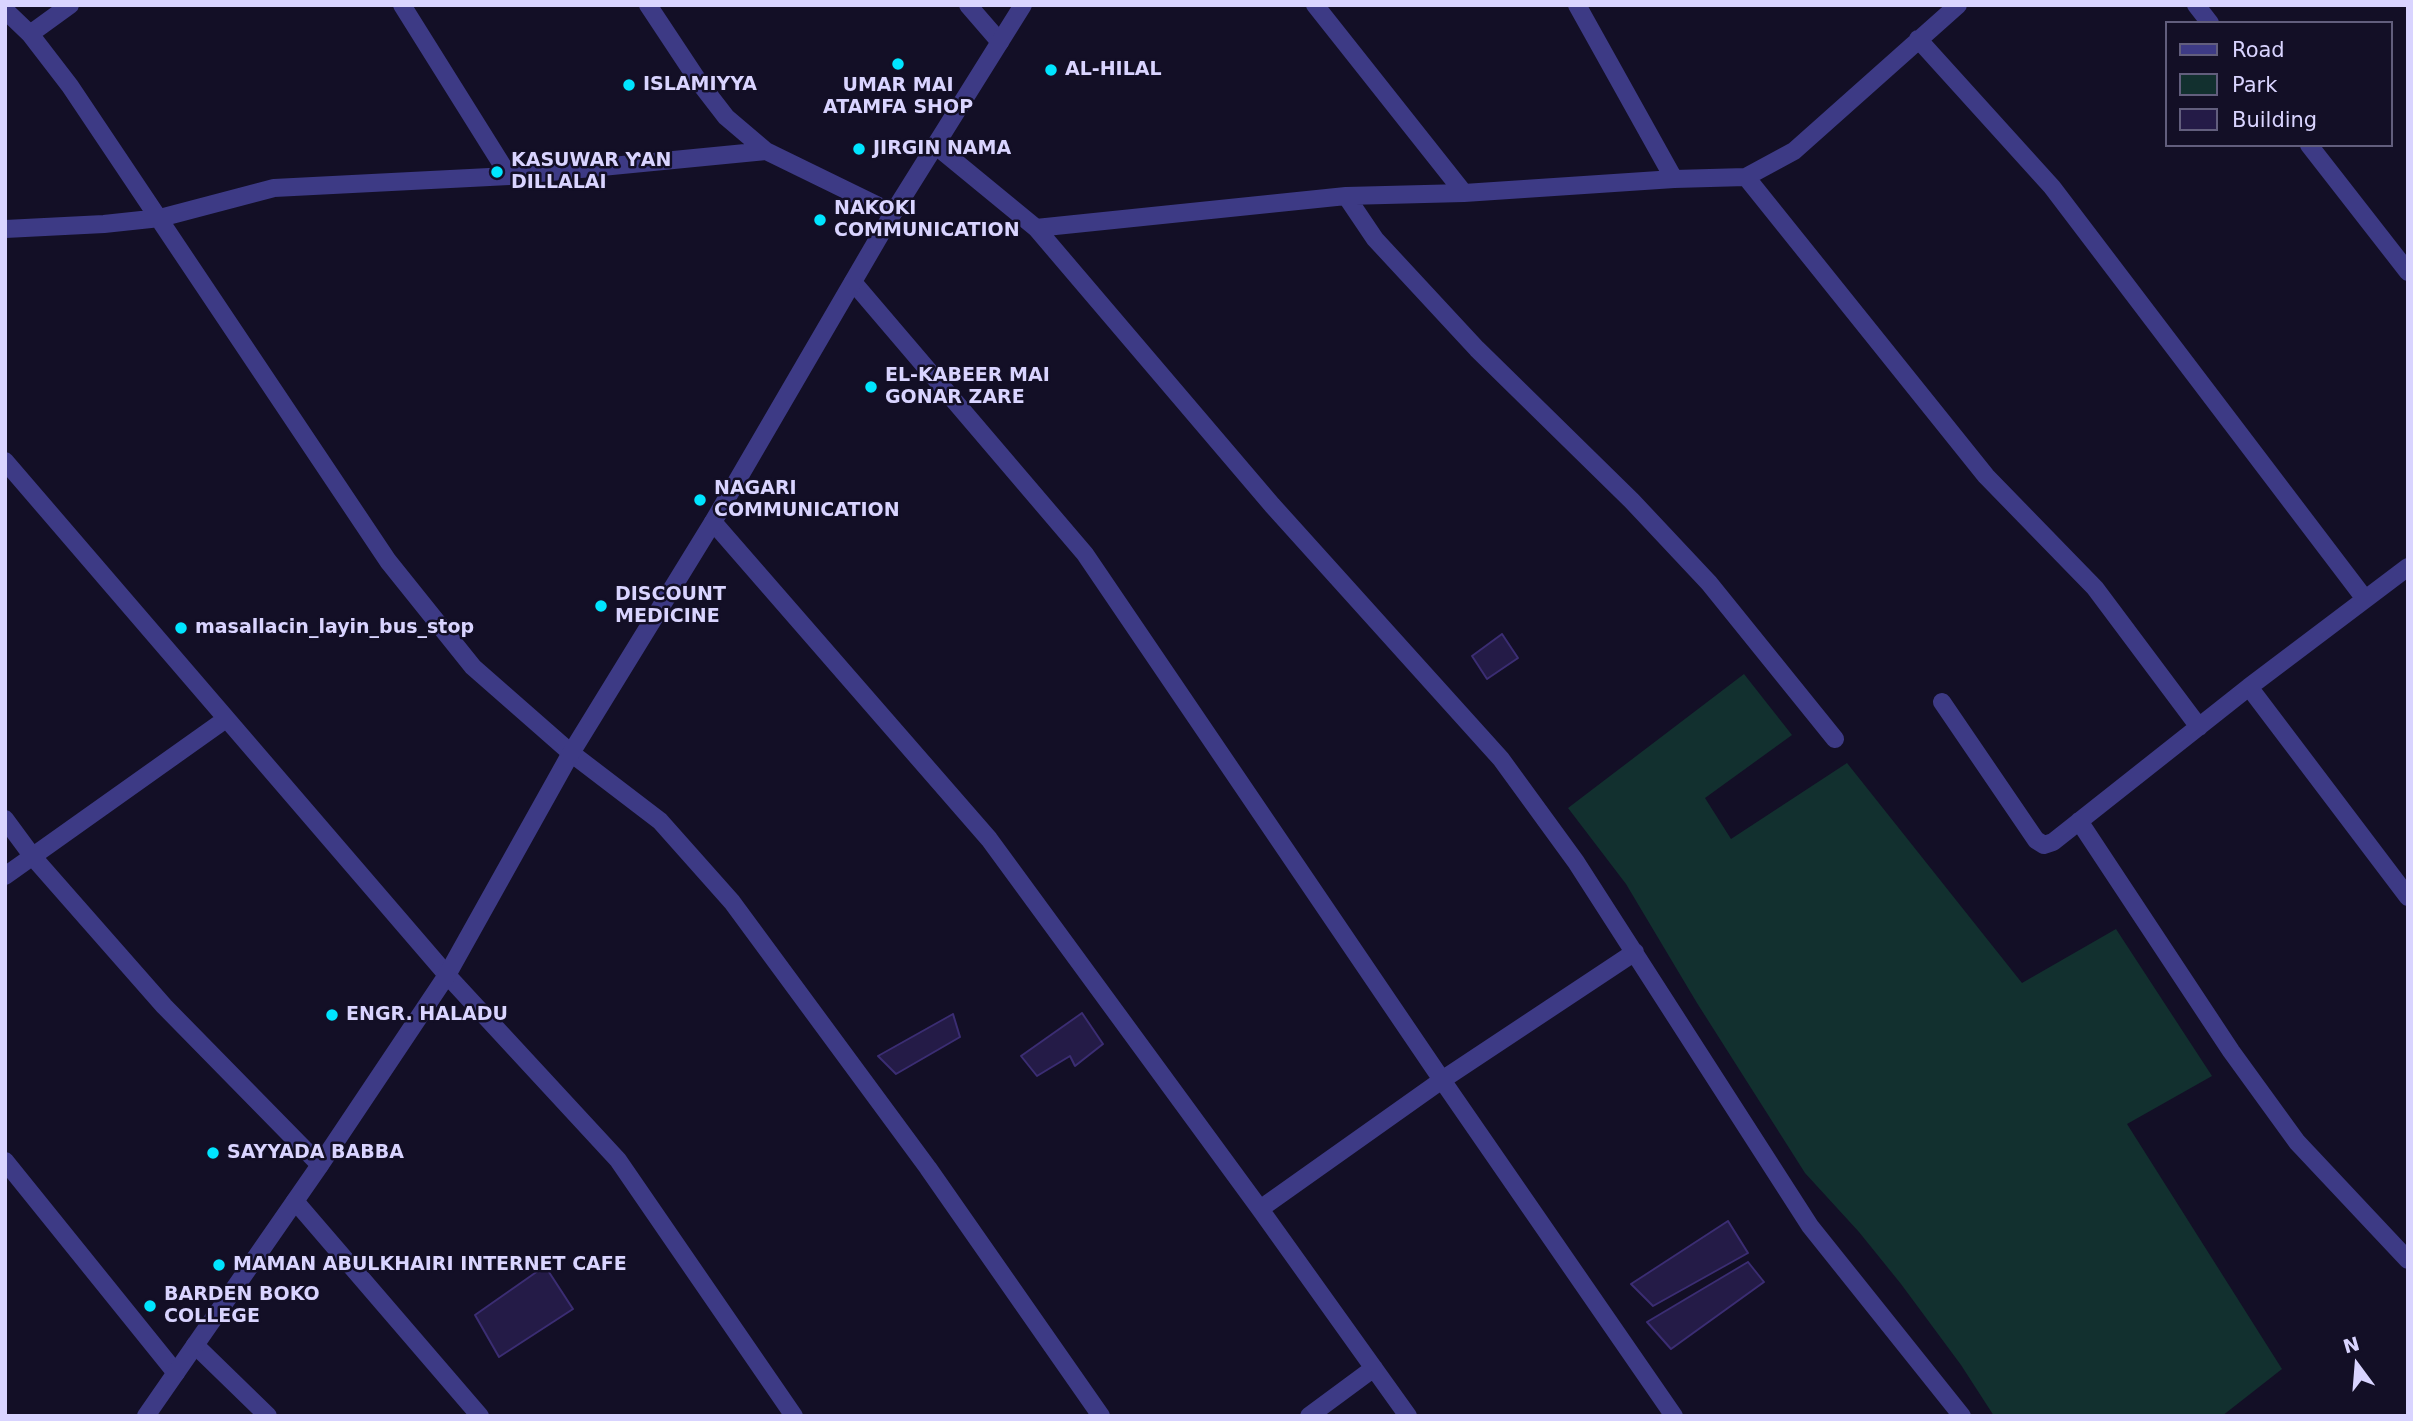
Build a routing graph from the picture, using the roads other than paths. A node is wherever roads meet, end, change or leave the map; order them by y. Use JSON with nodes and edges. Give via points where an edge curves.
{"nodes":[{"id":1,"x":71,"y":5,"type":"edge"},
{"id":2,"x":402,"y":5,"type":"edge"},
{"id":3,"x":648,"y":5,"type":"edge"},
{"id":4,"x":968,"y":5,"type":"edge"},
{"id":5,"x":1023,"y":5,"type":"edge"},
{"id":6,"x":1315,"y":5,"type":"edge"},
{"id":7,"x":1577,"y":5,"type":"edge"},
{"id":8,"x":2196,"y":5,"type":"edge"},
{"id":9,"x":1946,"y":9,"type":"edge"},
{"id":10,"x":5,"y":10,"type":"edge"},
{"id":11,"x":2208,"y":21,"type":"edge"},
{"id":12,"x":30,"y":34,"type":"junction"},
{"id":13,"x":1918,"y":39,"type":"junction"},
{"id":14,"x":1000,"y":42,"type":"junction"},
{"id":15,"x":935,"y":145,"type":"junction"},
{"id":16,"x":2311,"y":147,"type":"edge"},
{"id":17,"x":766,"y":151,"type":"junction"},
{"id":18,"x":509,"y":176,"type":"junction"},
{"id":19,"x":1746,"y":177,"type":"junction"},
{"id":20,"x":1674,"y":179,"type":"junction"},
{"id":21,"x":1464,"y":193,"type":"junction"},
{"id":22,"x":1346,"y":196,"type":"junction"},
{"id":23,"x":893,"y":213,"type":"junction"},
{"id":24,"x":160,"y":218,"type":"junction"},
{"id":25,"x":1036,"y":228,"type":"junction"},
{"id":26,"x":5,"y":229,"type":"edge"},
{"id":27,"x":2408,"y":272,"type":"edge"},
{"id":28,"x":853,"y":282,"type":"junction"},
{"id":29,"x":5,"y":461,"type":"edge"},
{"id":30,"x":713,"y":522,"type":"junction"},
{"id":31,"x":2408,"y":567,"type":"edge"},
{"id":32,"x":2365,"y":599,"type":"junction"},
{"id":33,"x":2249,"y":687,"type":"junction"},
{"id":34,"x":1942,"y":702,"type":"dead end"},
{"id":35,"x":226,"y":719,"type":"junction"},
{"id":36,"x":2199,"y":727,"type":"junction"},
{"id":37,"x":1835,"y":738,"type":"dead end"},
{"id":38,"x":571,"y":753,"type":"junction"},
{"id":39,"x":5,"y":820,"type":"edge"},
{"id":40,"x":2080,"y":821,"type":"junction"},
{"id":41,"x":33,"y":857,"type":"junction"},
{"id":42,"x":5,"y":876,"type":"edge"},
{"id":43,"x":2408,"y":897,"type":"edge"},
{"id":44,"x":1634,"y":952,"type":"junction"},
{"id":45,"x":447,"y":975,"type":"junction"},
{"id":46,"x":1442,"y":1080,"type":"junction"},
{"id":47,"x":5,"y":1161,"type":"edge"},
{"id":48,"x":320,"y":1165,"type":"junction"},
{"id":49,"x":295,"y":1201,"type":"junction"},
{"id":50,"x":1260,"y":1209,"type":"junction"},
{"id":51,"x":2408,"y":1260,"type":"edge"},
{"id":52,"x":195,"y":1345,"type":"junction"},
{"id":53,"x":1374,"y":1368,"type":"junction"},
{"id":54,"x":176,"y":1373,"type":"junction"},
{"id":55,"x":146,"y":1416,"type":"edge"},
{"id":56,"x":268,"y":1416,"type":"edge"},
{"id":57,"x":480,"y":1416,"type":"edge"},
{"id":58,"x":794,"y":1416,"type":"edge"},
{"id":59,"x":1101,"y":1416,"type":"edge"},
{"id":60,"x":1309,"y":1416,"type":"edge"},
{"id":61,"x":1408,"y":1416,"type":"edge"},
{"id":62,"x":1674,"y":1416,"type":"edge"},
{"id":63,"x":1962,"y":1416,"type":"edge"}],
"edges":[{"from":1,"to":12,"type":"street"},
{"from":2,"to":18,"type":"street"},
{"from":3,"to":17,"type":"street","via":[[726,117]]},
{"from":4,"to":14,"type":"street"},
{"from":5,"to":14,"type":"street"},
{"from":6,"to":21,"type":"street"},
{"from":7,"to":20,"type":"street"},
{"from":8,"to":11,"type":"street"},
{"from":9,"to":13,"type":"street"},
{"from":10,"to":12,"type":"street"},
{"from":12,"to":24,"type":"street"},
{"from":13,"to":19,"type":"street","via":[[1794,151]]},
{"from":13,"to":32,"type":"street","via":[[2052,187]]},
{"from":14,"to":15,"type":"street"},
{"from":15,"to":23,"type":"street"},
{"from":15,"to":25,"type":"street"},
{"from":16,"to":27,"type":"street"},
{"from":17,"to":18,"type":"street"},
{"from":17,"to":23,"type":"street"},
{"from":18,"to":24,"type":"street","via":[[274,188]]},
{"from":19,"to":20,"type":"street"},
{"from":19,"to":36,"type":"street","via":[[1986,476],[2095,588]]},
{"from":20,"to":21,"type":"street"},
{"from":21,"to":22,"type":"street"},
{"from":22,"to":25,"type":"street"},
{"from":22,"to":37,"type":"street","via":[[1375,239],[1477,349],[1709,583]]},
{"from":23,"to":28,"type":"street"},
{"from":24,"to":26,"type":"street"},
{"from":24,"to":38,"type":"street","via":[[388,561],[473,667]]},
{"from":25,"to":44,"type":"street","via":[[1272,505],[1501,759]]},
{"from":28,"to":30,"type":"street"},
{"from":28,"to":46,"type":"street","via":[[1086,554]]},
{"from":29,"to":35,"type":"street"},
{"from":30,"to":38,"type":"street"},
{"from":30,"to":50,"type":"street","via":[[989,839]]},
{"from":31,"to":32,"type":"street"},
{"from":32,"to":33,"type":"street"},
{"from":33,"to":36,"type":"street"},
{"from":33,"to":43,"type":"street"},
{"from":34,"to":40,"type":"street","via":[[2036,840],[2045,845],[2053,842]]},
{"from":35,"to":41,"type":"street"},
{"from":35,"to":45,"type":"street"},
{"from":36,"to":40,"type":"street"},
{"from":38,"to":45,"type":"street"},
{"from":38,"to":59,"type":"street","via":[[660,821],[732,902],[928,1168]]},
{"from":39,"to":41,"type":"street"},
{"from":40,"to":51,"type":"street","via":[[2231,1051],[2297,1142]]},
{"from":41,"to":42,"type":"street"},
{"from":41,"to":48,"type":"street","via":[[164,1006]]},
{"from":44,"to":46,"type":"street"},
{"from":44,"to":63,"type":"street","via":[[1810,1226]]},
{"from":45,"to":48,"type":"street"},
{"from":45,"to":58,"type":"street","via":[[618,1160]]},
{"from":46,"to":50,"type":"street"},
{"from":46,"to":62,"type":"street"},
{"from":47,"to":54,"type":"street"},
{"from":48,"to":49,"type":"street"},
{"from":49,"to":52,"type":"street"},
{"from":49,"to":57,"type":"street"},
{"from":50,"to":53,"type":"street"},
{"from":52,"to":54,"type":"street"},
{"from":52,"to":56,"type":"street"},
{"from":53,"to":60,"type":"street"},
{"from":53,"to":61,"type":"street"},
{"from":54,"to":55,"type":"street"}]}
